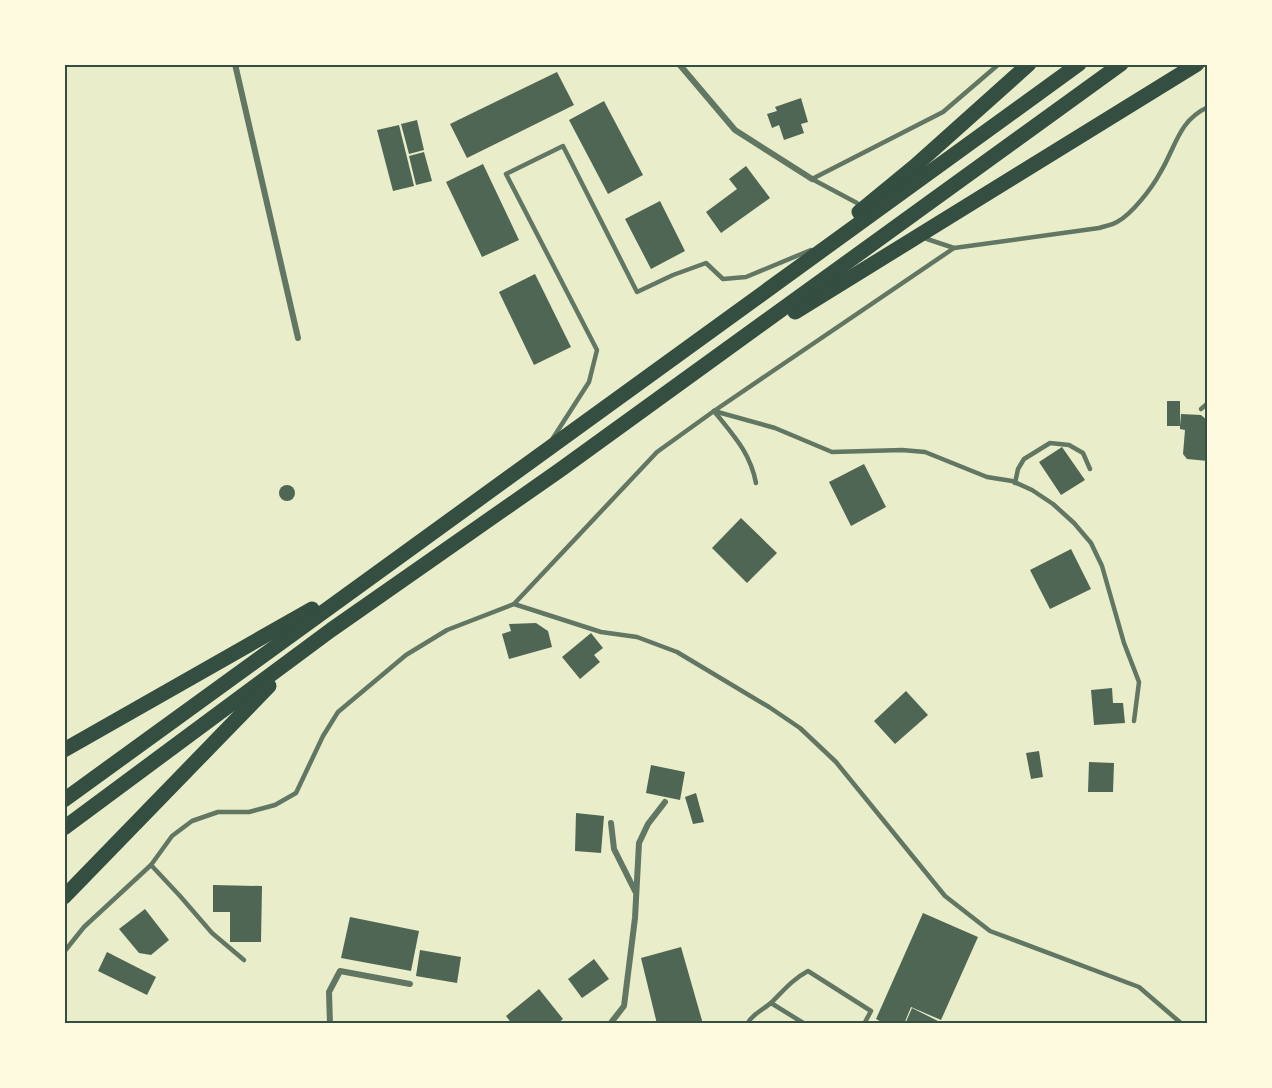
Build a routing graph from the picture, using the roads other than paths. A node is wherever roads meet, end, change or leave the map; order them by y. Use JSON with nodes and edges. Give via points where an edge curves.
{"nodes":[{"id":1,"x":235,"y":64,"type":"edge"},
{"id":2,"x":678,"y":64,"type":"edge"},
{"id":3,"x":999,"y":64,"type":"edge"},
{"id":4,"x":1029,"y":64,"type":"edge"},
{"id":5,"x":1079,"y":64,"type":"edge"},
{"id":6,"x":1121,"y":64,"type":"edge"},
{"id":7,"x":1197,"y":64,"type":"edge"},
{"id":8,"x":1208,"y":107,"type":"edge"},
{"id":9,"x":812,"y":179,"type":"junction"},
{"id":10,"x":857,"y":203,"type":"dead end"},
{"id":11,"x":927,"y":239,"type":"dead end"},
{"id":12,"x":954,"y":248,"type":"junction"},
{"id":13,"x":814,"y":249,"type":"junction"},
{"id":14,"x":748,"y":304,"type":"junction"},
{"id":15,"x":298,"y":338,"type":"dead end"},
{"id":16,"x":688,"y":378,"type":"junction"},
{"id":17,"x":1208,"y":403,"type":"edge"},
{"id":18,"x":1201,"y":409,"type":"dead end"},
{"id":19,"x":714,"y":411,"type":"junction"},
{"id":20,"x":546,"y":450,"type":"junction"},
{"id":21,"x":1090,"y":469,"type":"dead end"},
{"id":22,"x":756,"y":483,"type":"dead end"},
{"id":23,"x":1015,"y":483,"type":"junction"},
{"id":24,"x":378,"y":572,"type":"junction"},
{"id":25,"x":514,"y":604,"type":"junction"},
{"id":26,"x":299,"y":654,"type":"junction"},
{"id":27,"x":1134,"y":721,"type":"dead end"},
{"id":28,"x":64,"y":750,"type":"edge"},
{"id":29,"x":64,"y":800,"type":"edge"},
{"id":30,"x":665,"y":802,"type":"dead end"},
{"id":31,"x":611,"y":823,"type":"dead end"},
{"id":32,"x":64,"y":828,"type":"edge"},
{"id":33,"x":151,"y":865,"type":"junction"},
{"id":34,"x":636,"y":892,"type":"junction"},
{"id":35,"x":64,"y":897,"type":"edge"},
{"id":36,"x":64,"y":952,"type":"edge"},
{"id":37,"x":244,"y":960,"type":"dead end"},
{"id":38,"x":410,"y":984,"type":"dead end"},
{"id":39,"x":771,"y":1003,"type":"junction"},
{"id":40,"x":330,"y":1023,"type":"edge"},
{"id":41,"x":610,"y":1023,"type":"edge"},
{"id":42,"x":747,"y":1023,"type":"edge"},
{"id":43,"x":805,"y":1023,"type":"edge"},
{"id":44,"x":864,"y":1023,"type":"edge"},
{"id":45,"x":1182,"y":1023,"type":"edge"}],
"edges":[{"from":1,"to":15,"type":"street"},
{"from":2,"to":9,"type":"street","via":[[735,130]]},
{"from":3,"to":9,"type":"lane","via":[[943,112]]},
{"from":4,"to":13,"type":"highway"},
{"from":5,"to":14,"type":"highway"},
{"from":6,"to":16,"type":"highway"},
{"from":7,"to":16,"type":"highway"},
{"from":8,"to":12,"type":"lane","via":[[1185,124],[1160,175],[1117,222],[1099,228]]},
{"from":9,"to":10,"type":"lane"},
{"from":11,"to":12,"type":"lane"},
{"from":12,"to":19,"type":"lane"},
{"from":13,"to":14,"type":"highway"},
{"from":13,"to":20,"type":"lane","via":[[746,277],[723,279],[706,263],[638,292],[563,146],[506,174],[597,350],[589,382]]},
{"from":14,"to":20,"type":"highway"},
{"from":16,"to":26,"type":"highway"},
{"from":17,"to":18,"type":"lane"},
{"from":19,"to":22,"type":"lane","via":[[745,450]]},
{"from":19,"to":23,"type":"lane","via":[[775,428],[832,452],[925,453],[987,477]]},
{"from":19,"to":25,"type":"lane","via":[[657,452]]},
{"from":20,"to":24,"type":"highway"},
{"from":21,"to":23,"type":"lane","via":[[1083,453],[1069,445],[1050,443],[1024,459]]},
{"from":23,"to":27,"type":"lane","via":[[1053,504],[1091,543],[1140,682]]},
{"from":24,"to":28,"type":"highway"},
{"from":24,"to":29,"type":"highway"},
{"from":25,"to":33,"type":"lane","via":[[447,630],[406,655],[338,712],[296,793],[275,805],[249,812],[218,812],[192,821],[172,836]]},
{"from":25,"to":45,"type":"lane","via":[[601,632],[637,637],[677,652],[769,707],[800,728],[836,762],[945,896],[990,931],[1139,987]]},
{"from":26,"to":32,"type":"highway"},
{"from":26,"to":35,"type":"highway"},
{"from":30,"to":34,"type":"street","via":[[639,843]]},
{"from":31,"to":34,"type":"street","via":[[614,849]]},
{"from":33,"to":36,"type":"lane","via":[[84,927]]},
{"from":33,"to":37,"type":"lane","via":[[212,933]]},
{"from":34,"to":41,"type":"street","via":[[624,1006]]},
{"from":38,"to":40,"type":"street","via":[[340,971],[329,992]]},
{"from":39,"to":42,"type":"lane"},
{"from":39,"to":43,"type":"lane"},
{"from":39,"to":44,"type":"lane","via":[[795,978],[808,971],[871,1011]]}]}
